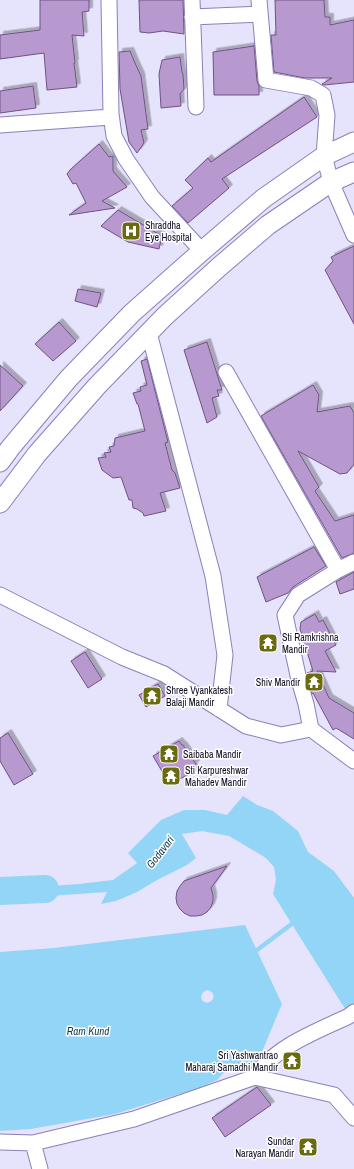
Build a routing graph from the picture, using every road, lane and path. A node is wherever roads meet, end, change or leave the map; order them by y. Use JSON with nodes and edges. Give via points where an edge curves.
{"nodes":[{"id":1,"x":109,"y":0,"type":"edge"},
{"id":2,"x":192,"y":0,"type":"edge"},
{"id":3,"x":260,"y":7,"type":"edge"},
{"id":4,"x":192,"y":17,"type":"junction"},
{"id":5,"x":196,"y":107,"type":"dead end"},
{"id":6,"x":111,"y":117,"type":"junction"},
{"id":7,"x":0,"y":125,"type":"edge"},
{"id":8,"x":354,"y":142,"type":"edge"},
{"id":9,"x":324,"y":156,"type":"junction"},
{"id":10,"x":354,"y":172,"type":"edge"},
{"id":11,"x":331,"y":182,"type":"junction"},
{"id":12,"x":354,"y":235,"type":"edge"},
{"id":13,"x":202,"y":251,"type":"junction"},
{"id":14,"x":149,"y":332,"type":"junction"},
{"id":15,"x":226,"y":372,"type":"dead end"},
{"id":16,"x":0,"y":462,"type":"edge"},
{"id":17,"x":0,"y":503,"type":"edge"},
{"id":18,"x":354,"y":562,"type":"edge"},
{"id":19,"x":338,"y":570,"type":"junction"},
{"id":20,"x":0,"y":595,"type":"edge"},
{"id":21,"x":219,"y":709,"type":"junction"},
{"id":22,"x":311,"y":729,"type":"junction"},
{"id":23,"x":354,"y":761,"type":"edge"},
{"id":24,"x":352,"y":1014,"type":"edge"},
{"id":25,"x":256,"y":1077,"type":"junction"},
{"id":26,"x":354,"y":1118,"type":"edge"},
{"id":27,"x":0,"y":1142,"type":"edge"},
{"id":28,"x":32,"y":1143,"type":"junction"},
{"id":29,"x":40,"y":1169,"type":"edge"}],
"edges":[{"from":1,"to":6,"type":"street"},
{"from":2,"to":4,"type":"street"},
{"from":3,"to":4,"type":"street"},
{"from":3,"to":9,"type":"street","via":[[266,80],[311,88],[323,95],[326,115]]},
{"from":4,"to":5,"type":"street"},
{"from":6,"to":7,"type":"street"},
{"from":6,"to":13,"type":"street","via":[[114,136],[126,159],[152,197]]},
{"from":8,"to":9,"type":"main road"},
{"from":9,"to":11,"type":"street"},
{"from":9,"to":13,"type":"main road","via":[[264,198]]},
{"from":10,"to":11,"type":"main road"},
{"from":11,"to":12,"type":"street"},
{"from":11,"to":14,"type":"main road","via":[[268,225]]},
{"from":13,"to":16,"type":"main road","via":[[132,313],[69,378]]},
{"from":14,"to":17,"type":"main road","via":[[37,454]]},
{"from":14,"to":21,"type":"street","via":[[213,576],[225,655]]},
{"from":15,"to":19,"type":"street"},
{"from":18,"to":19,"type":"street"},
{"from":19,"to":22,"type":"street","via":[[298,595],[285,615]]},
{"from":20,"to":21,"type":"street","via":[[122,657],[164,674]]},
{"from":21,"to":22,"type":"street","via":[[246,726],[281,735]]},
{"from":22,"to":23,"type":"street"},
{"from":24,"to":25,"type":"street","via":[[294,1043],[261,1068]]},
{"from":25,"to":26,"type":"street","via":[[334,1095]]},
{"from":25,"to":28,"type":"street","via":[[134,1119]]},
{"from":27,"to":28,"type":"street"},
{"from":28,"to":29,"type":"street"}]}
